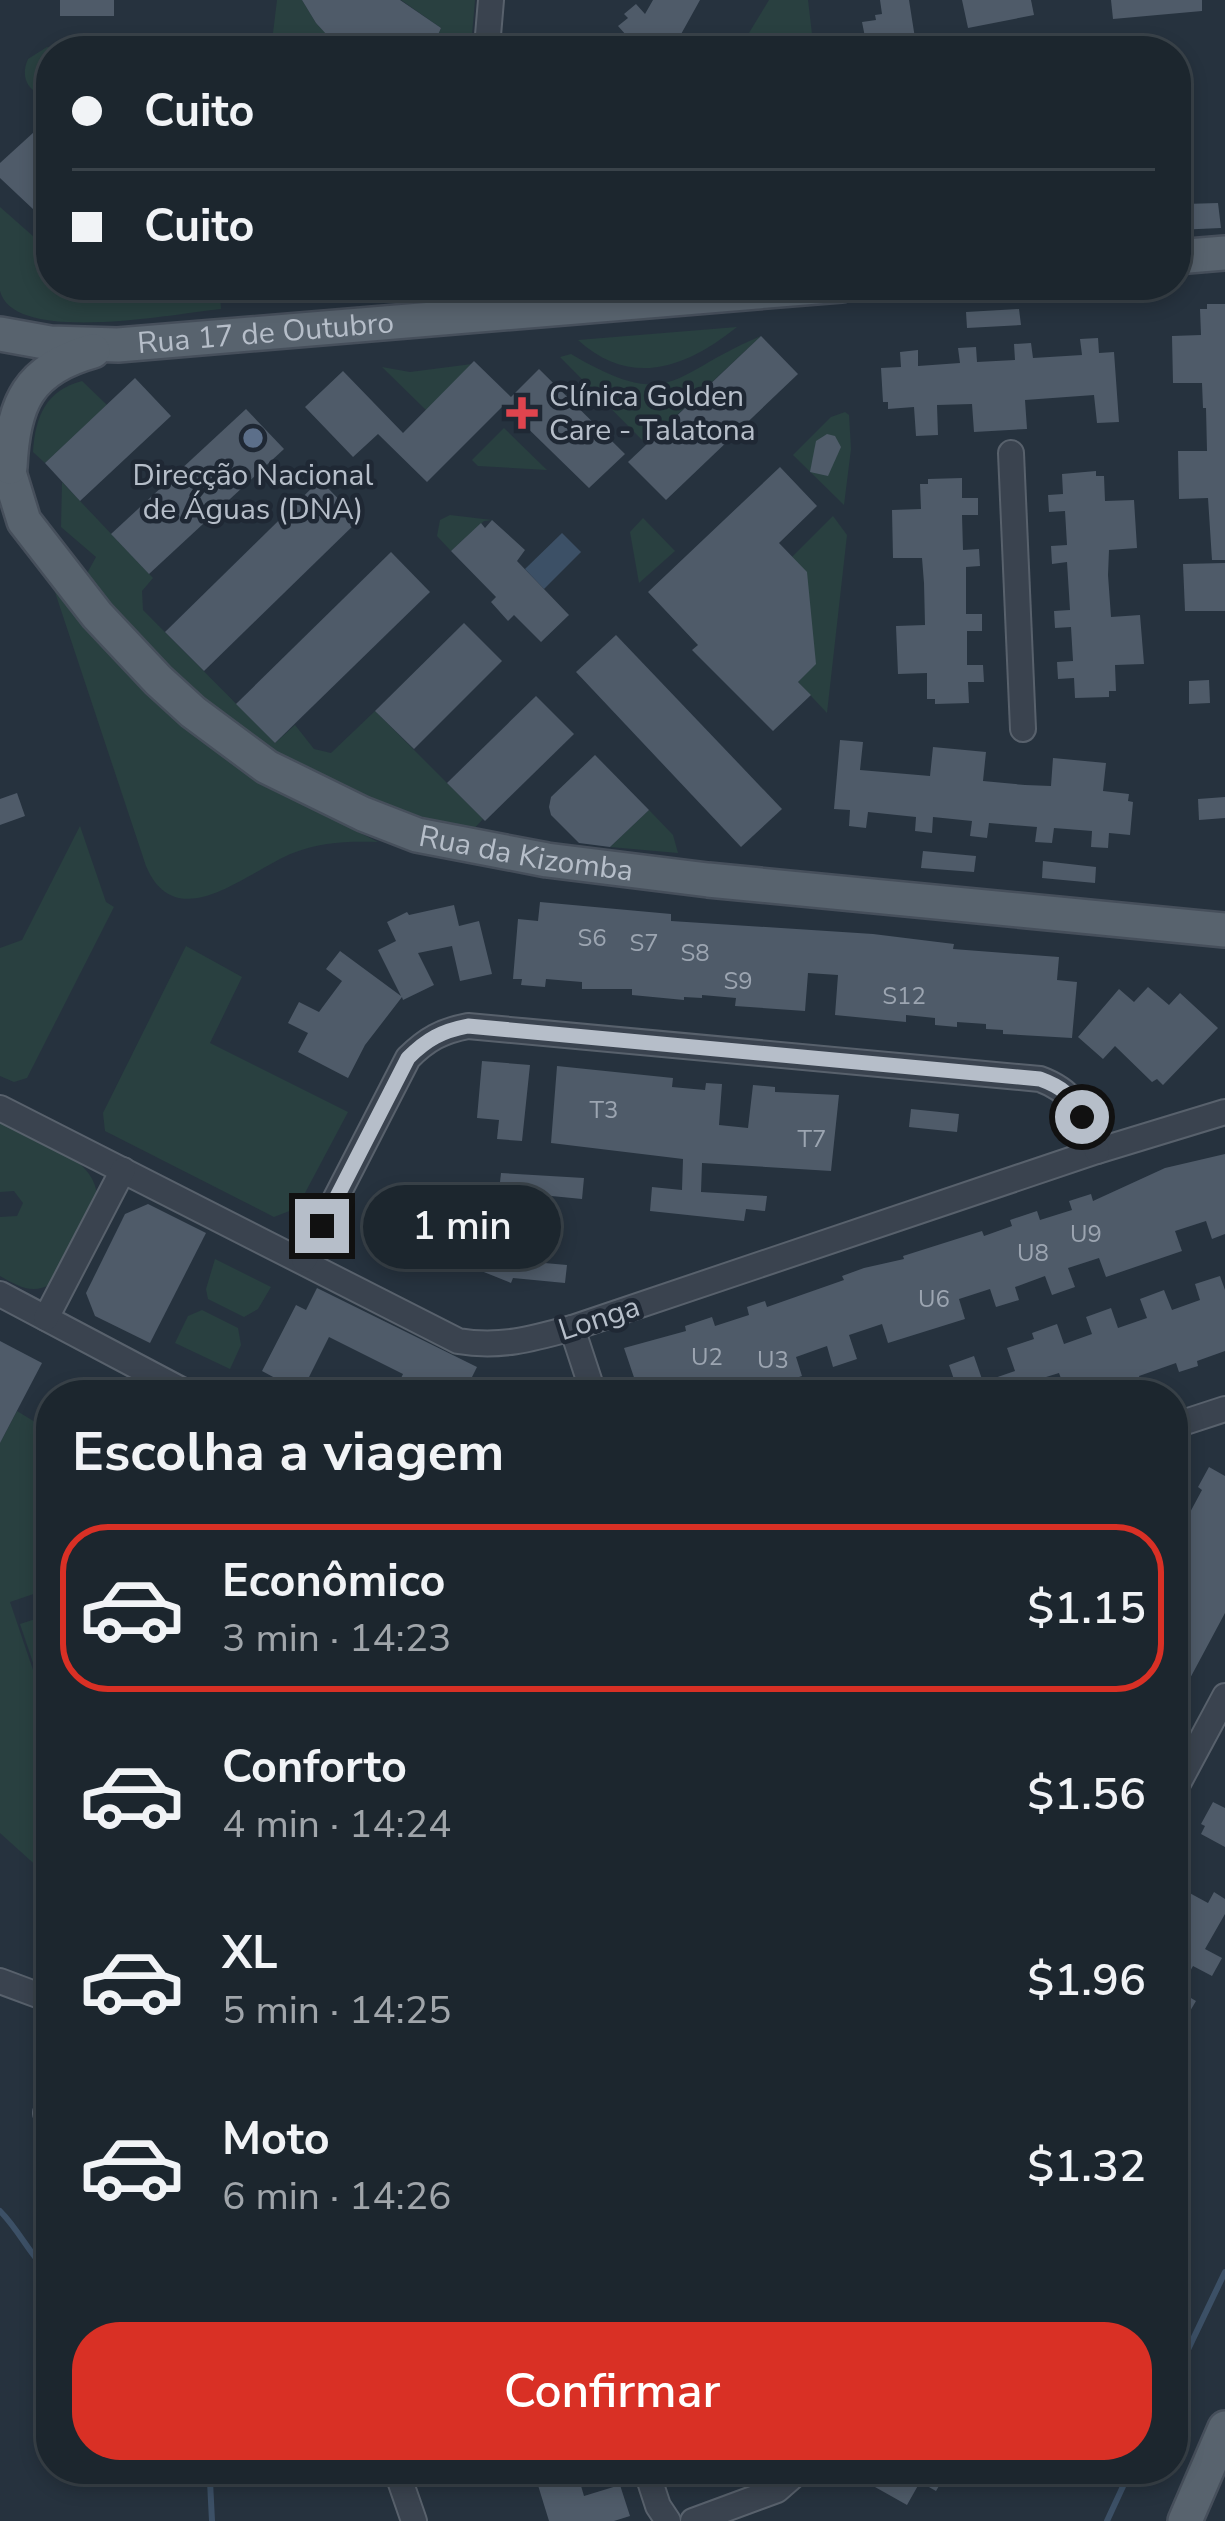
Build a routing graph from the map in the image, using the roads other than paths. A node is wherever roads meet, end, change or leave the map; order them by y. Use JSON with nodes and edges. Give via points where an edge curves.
{"nodes":[{"id":1,"x":491,"y":0,"type":"edge"},
{"id":2,"x":488,"y":36,"type":"edge"},
{"id":3,"x":1225,"y":253,"type":"edge"},
{"id":4,"x":1191,"y":256,"type":"edge"},
{"id":5,"x":661,"y":300,"type":"edge"},
{"id":6,"x":0,"y":334,"type":"edge"},
{"id":7,"x":118,"y":345,"type":"junction"},
{"id":8,"x":1011,"y":453,"type":"dead end"},
{"id":9,"x":5,"y":459,"type":"edge"},
{"id":10,"x":1023,"y":729,"type":"dead end"},
{"id":11,"x":1225,"y":931,"type":"edge"},
{"id":12,"x":0,"y":1108,"type":"edge"},
{"id":13,"x":1225,"y":1112,"type":"edge"},
{"id":14,"x":1097,"y":1151,"type":"junction"},
{"id":15,"x":123,"y":1170,"type":"junction"},
{"id":16,"x":304,"y":1260,"type":"junction"},
{"id":17,"x":0,"y":1294,"type":"edge"},
{"id":18,"x":46,"y":1318,"type":"junction"},
{"id":19,"x":572,"y":1328,"type":"junction"},
{"id":20,"x":163,"y":1380,"type":"edge"},
{"id":21,"x":589,"y":1380,"type":"edge"},
{"id":22,"x":1225,"y":1409,"type":"edge"},
{"id":23,"x":1188,"y":1421,"type":"edge"},
{"id":24,"x":1225,"y":1696,"type":"edge"},
{"id":25,"x":1188,"y":1765,"type":"edge"},
{"id":26,"x":0,"y":1982,"type":"edge"},
{"id":27,"x":36,"y":1995,"type":"edge"},
{"id":28,"x":1222,"y":2434,"type":"edge"},
{"id":29,"x":401,"y":2484,"type":"edge"},
{"id":30,"x":651,"y":2484,"type":"edge"},
{"id":31,"x":785,"y":2484,"type":"edge"},
{"id":32,"x":1225,"y":2485,"type":"edge"},
{"id":33,"x":414,"y":2521,"type":"edge"},
{"id":34,"x":668,"y":2521,"type":"edge"},
{"id":35,"x":693,"y":2521,"type":"edge"},
{"id":36,"x":1185,"y":2521,"type":"edge"}],
"edges":[{"from":1,"to":2,"type":"street"},
{"from":3,"to":4,"type":"main road"},
{"from":5,"to":7,"type":"main road","name":"Rua 17 de Outubro"},
{"from":6,"to":7,"type":"main road"},
{"from":7,"to":9,"type":"main road","via":[[62,360],[34,385],[21,401]]},
{"from":8,"to":10,"type":"street"},
{"from":9,"to":11,"type":"main road","name":"Rua da Kizomba","via":[[24,521],[51,559],[193,712],[307,789],[417,835],[708,880]]},
{"from":12,"to":15,"type":"street","name":"Longa"},
{"from":13,"to":14,"type":"street","name":"Longa"},
{"from":14,"to":16,"type":"street","via":[[1075,1100],[1040,1079],[468,1026],[444,1030],[408,1058]]},
{"from":14,"to":19,"type":"street","name":"Longa"},
{"from":15,"to":16,"type":"street","name":"Longa"},
{"from":15,"to":18,"type":"street"},
{"from":16,"to":19,"type":"street","name":"Longa","via":[[458,1341],[511,1345]]},
{"from":17,"to":18,"type":"street"},
{"from":18,"to":20,"type":"street"},
{"from":19,"to":21,"type":"street"},
{"from":22,"to":23,"type":"street"},
{"from":24,"to":25,"type":"street"},
{"from":26,"to":27,"type":"street"},
{"from":28,"to":32,"type":"street"},
{"from":28,"to":36,"type":"main road"},
{"from":29,"to":33,"type":"street"},
{"from":30,"to":34,"type":"street"},
{"from":31,"to":35,"type":"street"}]}
